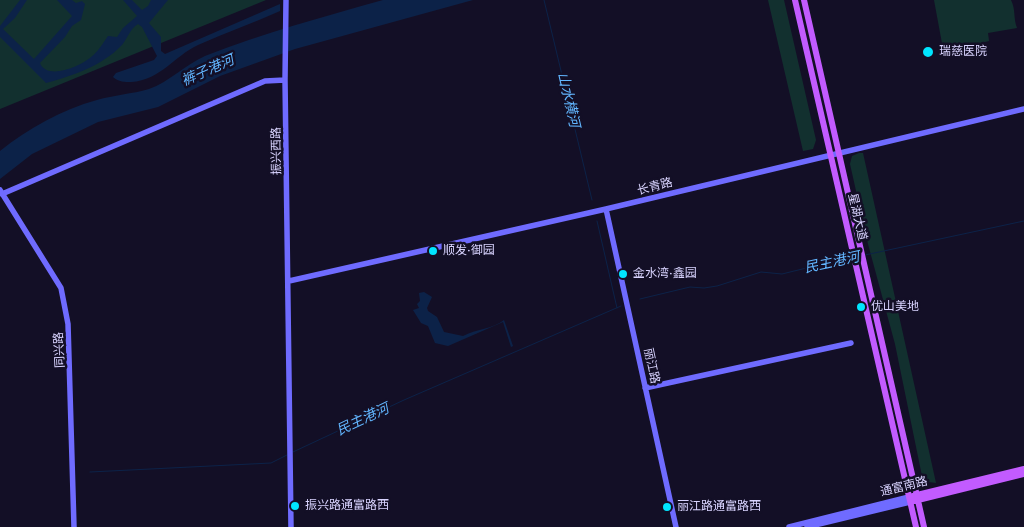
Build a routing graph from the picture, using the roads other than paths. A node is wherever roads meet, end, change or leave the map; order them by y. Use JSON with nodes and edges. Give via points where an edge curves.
{"nodes":[{"id":1,"x":286,"y":0,"type":"edge"},
{"id":2,"x":795,"y":0,"type":"edge"},
{"id":3,"x":804,"y":0,"type":"edge"},
{"id":4,"x":285,"y":80,"type":"junction"},
{"id":5,"x":1024,"y":110,"type":"edge"},
{"id":6,"x":839,"y":152,"type":"junction"},
{"id":7,"x":831,"y":154,"type":"junction"},
{"id":8,"x":1,"y":192,"type":"edge"},
{"id":9,"x":606,"y":209,"type":"junction"},
{"id":10,"x":289,"y":281,"type":"junction"},
{"id":11,"x":852,"y":343,"type":"dead end"},
{"id":12,"x":645,"y":388,"type":"junction"},
{"id":13,"x":1024,"y":469,"type":"edge"},
{"id":14,"x":1024,"y":474,"type":"edge"},
{"id":15,"x":913,"y":498,"type":"junction"},
{"id":16,"x":74,"y":527,"type":"edge"},
{"id":17,"x":291,"y":527,"type":"edge"},
{"id":18,"x":676,"y":527,"type":"edge"},
{"id":19,"x":789,"y":527,"type":"edge"},
{"id":20,"x":807,"y":527,"type":"edge"},
{"id":21,"x":916,"y":527,"type":"edge"},
{"id":22,"x":924,"y":527,"type":"edge"}],
"edges":[{"from":1,"to":4,"type":"street","name":"振兴西路"},
{"from":2,"to":7,"type":"main road","name":"星湖大道"},
{"from":3,"to":6,"type":"main road","name":"星湖大道"},
{"from":4,"to":8,"type":"street","via":[[264,81]]},
{"from":4,"to":10,"type":"street","name":"振兴西路"},
{"from":5,"to":6,"type":"street","name":"长青路"},
{"from":6,"to":7,"type":"street","name":"长青路"},
{"from":6,"to":15,"type":"main road","name":"星湖大道"},
{"from":7,"to":9,"type":"street","name":"长青路"},
{"from":7,"to":15,"type":"main road","name":"星湖大道"},
{"from":8,"to":16,"type":"street","name":"同兴路","via":[[61,288],[69,333]]},
{"from":9,"to":10,"type":"street","name":"长青路"},
{"from":9,"to":12,"type":"street","name":"丽江路"},
{"from":10,"to":17,"type":"street","name":"振兴西路"},
{"from":11,"to":12,"type":"street"},
{"from":12,"to":18,"type":"street","name":"丽江路"},
{"from":13,"to":15,"type":"main road","name":"通富南路"},
{"from":14,"to":15,"type":"main road","name":"通富南路"},
{"from":15,"to":19,"type":"street","name":"通富南路"},
{"from":15,"to":20,"type":"street","name":"通富南路"},
{"from":15,"to":21,"type":"main road","name":"星湖大道"},
{"from":15,"to":22,"type":"main road","name":"星湖大道"}]}
